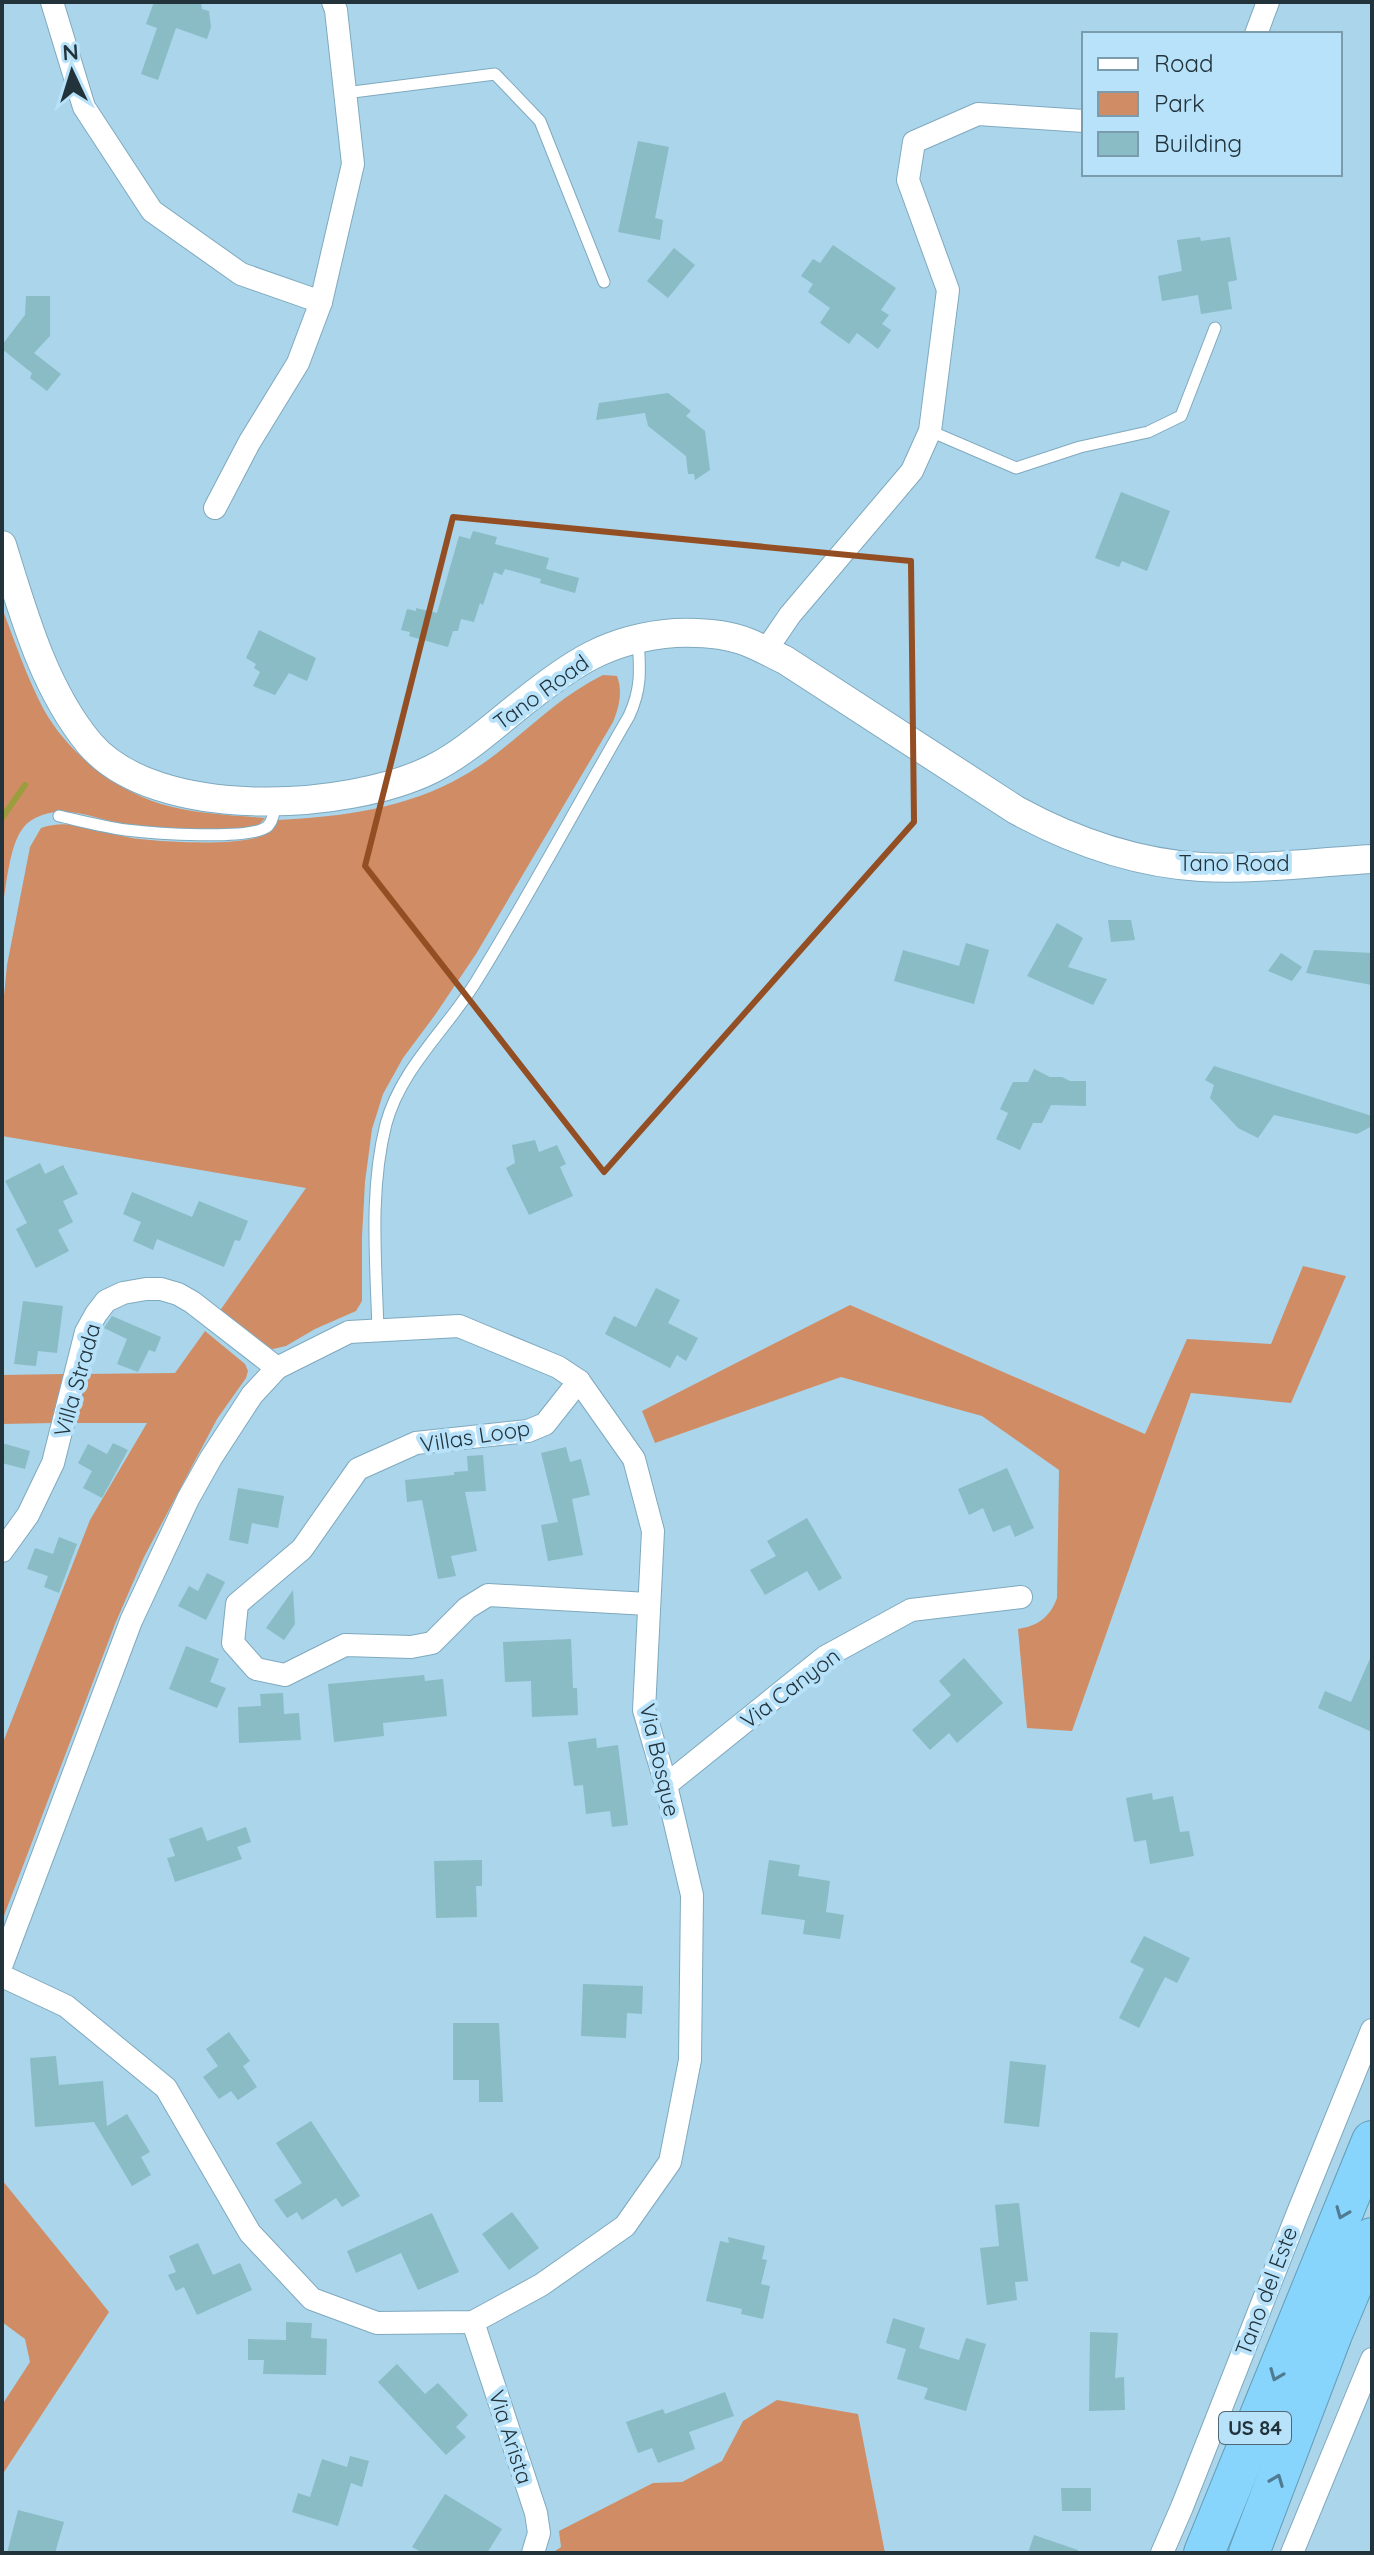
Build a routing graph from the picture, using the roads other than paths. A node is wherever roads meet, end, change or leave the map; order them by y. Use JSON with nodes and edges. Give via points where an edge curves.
{"nodes":[{"id":1,"x":52,"y":2,"type":"edge"},
{"id":2,"x":333,"y":2,"type":"edge"},
{"id":3,"x":1268,"y":2,"type":"edge"},
{"id":4,"x":1257,"y":32,"type":"edge"},
{"id":5,"x":345,"y":93,"type":"junction"},
{"id":6,"x":1082,"y":121,"type":"edge"},
{"id":7,"x":604,"y":282,"type":"dead end"},
{"id":8,"x":321,"y":302,"type":"junction"},
{"id":9,"x":1215,"y":328,"type":"dead end"},
{"id":10,"x":930,"y":431,"type":"junction"},
{"id":11,"x":215,"y":508,"type":"dead end"},
{"id":12,"x":2,"y":545,"type":"edge"},
{"id":13,"x":638,"y":638,"type":"junction"},
{"id":14,"x":766,"y":650,"type":"junction"},
{"id":15,"x":275,"y":802,"type":"junction"},
{"id":16,"x":59,"y":816,"type":"dead end"},
{"id":17,"x":1372,"y":859,"type":"edge"},
{"id":18,"x":378,"y":1330,"type":"junction"},
{"id":19,"x":277,"y":1368,"type":"junction"},
{"id":20,"x":579,"y":1381,"type":"junction"},
{"id":21,"x":2,"y":1551,"type":"edge"},
{"id":22,"x":1021,"y":1597,"type":"dead end"},
{"id":23,"x":648,"y":1604,"type":"junction"},
{"id":24,"x":666,"y":1785,"type":"junction"},
{"id":25,"x":2,"y":1964,"type":"edge"},
{"id":26,"x":2,"y":1976,"type":"edge"},
{"id":27,"x":1372,"y":2030,"type":"edge"},
{"id":28,"x":1372,"y":2141,"type":"edge"},
{"id":29,"x":1372,"y":2238,"type":"edge"},
{"id":30,"x":473,"y":2322,"type":"junction"},
{"id":31,"x":1372,"y":2359,"type":"edge"},
{"id":32,"x":533,"y":2553,"type":"edge"},
{"id":33,"x":1162,"y":2553,"type":"edge"},
{"id":34,"x":1204,"y":2553,"type":"edge"},
{"id":35,"x":1249,"y":2553,"type":"edge"},
{"id":36,"x":1292,"y":2553,"type":"edge"}],
"edges":[{"from":1,"to":8,"type":"street","via":[[84,107],[152,211],[241,274]]},
{"from":2,"to":5,"type":"street"},
{"from":3,"to":4,"type":"street"},
{"from":5,"to":7,"type":"lane","via":[[495,74],[540,121]]},
{"from":5,"to":8,"type":"street","via":[[353,164]]},
{"from":6,"to":10,"type":"street","via":[[978,114],[914,142],[908,180],[948,290]]},
{"from":8,"to":11,"type":"street","via":[[298,363]]},
{"from":9,"to":10,"type":"lane","via":[[1181,416],[1148,432],[1016,468]]},
{"from":10,"to":14,"type":"street","via":[[912,471]]},
{"from":12,"to":15,"type":"street","name":"Tano Road","via":[[42,660],[90,743],[127,773],[169,790]]},
{"from":13,"to":14,"type":"street","name":"Tano Road","via":[[703,633]]},
{"from":13,"to":15,"type":"street","name":"Tano Road","via":[[603,649],[564,671],[451,758],[420,774],[355,793]]},
{"from":13,"to":18,"type":"lane","via":[[640,680],[629,716],[477,980],[392,1106],[375,1202]]},
{"from":14,"to":17,"type":"street","name":"Tano Road","via":[[1016,810],[1086,842],[1203,867]]},
{"from":15,"to":16,"type":"lane","via":[[269,824],[254,833],[126,830]]},
{"from":18,"to":19,"type":"street","name":"Via Bosque","via":[[349,1332]]},
{"from":18,"to":20,"type":"street","name":"Via Bosque","via":[[459,1326]]},
{"from":19,"to":21,"type":"street","name":"Villa Strada","via":[[178,1294],[146,1289],[106,1301],[86,1332],[47,1477]]},
{"from":19,"to":25,"type":"street","name":"Via Bosque","via":[[211,1458],[131,1621]]},
{"from":20,"to":23,"type":"street","name":"Via Bosque","via":[[634,1459],[653,1531]]},
{"from":20,"to":23,"type":"street","name":"Villas Loop","via":[[545,1424],[528,1431],[416,1443],[358,1469],[302,1549],[237,1604],[233,1643],[256,1669],[285,1675],[345,1645],[432,1643],[488,1595]]},
{"from":22,"to":24,"type":"street","name":"Via Canyon","via":[[911,1610],[825,1657]]},
{"from":23,"to":24,"type":"street","name":"Via Bosque","via":[[644,1710]]},
{"from":24,"to":30,"type":"street","name":"Via Bosque","via":[[692,1895],[690,2060],[670,2162],[625,2226],[541,2285]]},
{"from":26,"to":30,"type":"street","name":"Via Bosque","via":[[66,2006],[166,2088],[250,2233],[312,2299],[377,2323]]},
{"from":27,"to":33,"type":"street","name":"Tano del Este"},
{"from":28,"to":34,"type":"highway","number":"US 84","one_way":true},
{"from":35,"to":29,"type":"highway","number":"US 84","one_way":true},
{"from":30,"to":32,"type":"street","name":"Via Arista","via":[[536,2513],[539,2533]]},
{"from":31,"to":36,"type":"street"}]}
